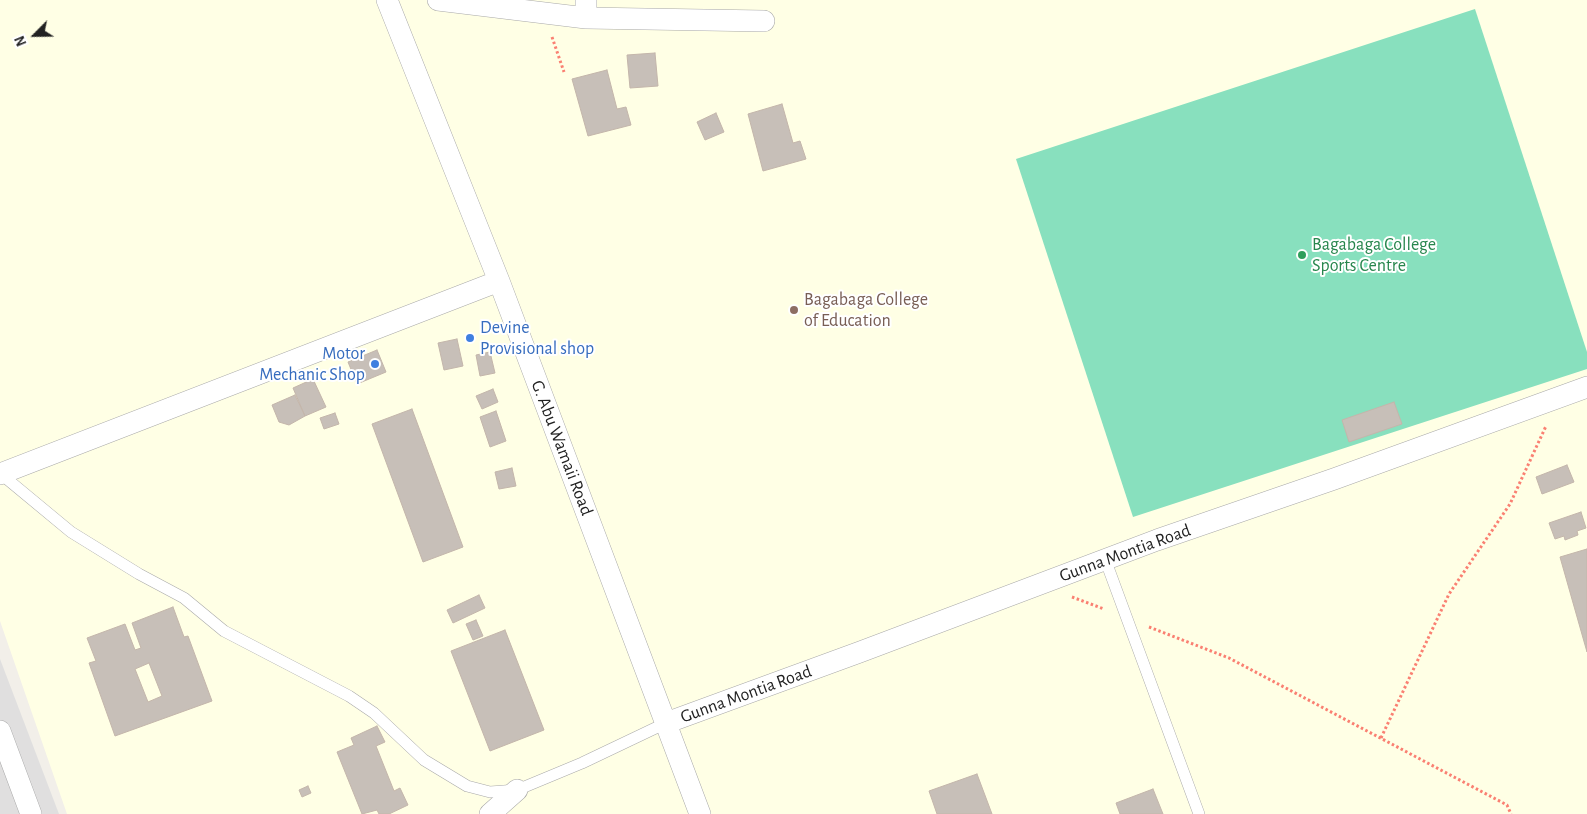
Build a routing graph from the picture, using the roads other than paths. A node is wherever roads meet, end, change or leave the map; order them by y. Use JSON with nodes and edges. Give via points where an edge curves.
{"nodes":[{"id":1,"x":387,"y":0,"type":"edge"},
{"id":2,"x":438,"y":0,"type":"edge"},
{"id":3,"x":586,"y":9,"type":"edge"},
{"id":4,"x":764,"y":22,"type":"dead end"},
{"id":5,"x":500,"y":281,"type":"junction"},
{"id":6,"x":1587,"y":387,"type":"edge"},
{"id":7,"x":0,"y":474,"type":"edge"},
{"id":8,"x":1105,"y":559,"type":"junction"},
{"id":9,"x":666,"y":723,"type":"junction"},
{"id":10,"x":0,"y":731,"type":"edge"},
{"id":11,"x":517,"y":790,"type":"junction"},
{"id":12,"x":31,"y":814,"type":"edge"},
{"id":13,"x":490,"y":814,"type":"edge"},
{"id":14,"x":700,"y":814,"type":"edge"},
{"id":15,"x":1200,"y":814,"type":"edge"}],
"edges":[{"from":1,"to":5,"type":"street","name":"G. Abu Wamaii Road"},
{"from":2,"to":3,"type":"street","via":[[543,12]]},
{"from":3,"to":4,"type":"street"},
{"from":5,"to":7,"type":"street"},
{"from":5,"to":9,"type":"street","name":"G. Abu Wamaii Road"},
{"from":6,"to":8,"type":"street","name":"Gunna Montia Road"},
{"from":7,"to":11,"type":"lane","via":[[71,532],[184,598],[224,630],[349,696],[374,713],[438,769],[467,786],[490,792]]},
{"from":8,"to":9,"type":"street","name":"Gunna Montia Road"},
{"from":8,"to":15,"type":"lane"},
{"from":9,"to":11,"type":"lane"},
{"from":9,"to":14,"type":"street","name":"G. Abu Wamaii Road"},
{"from":10,"to":12,"type":"street"},
{"from":11,"to":13,"type":"street"}]}
